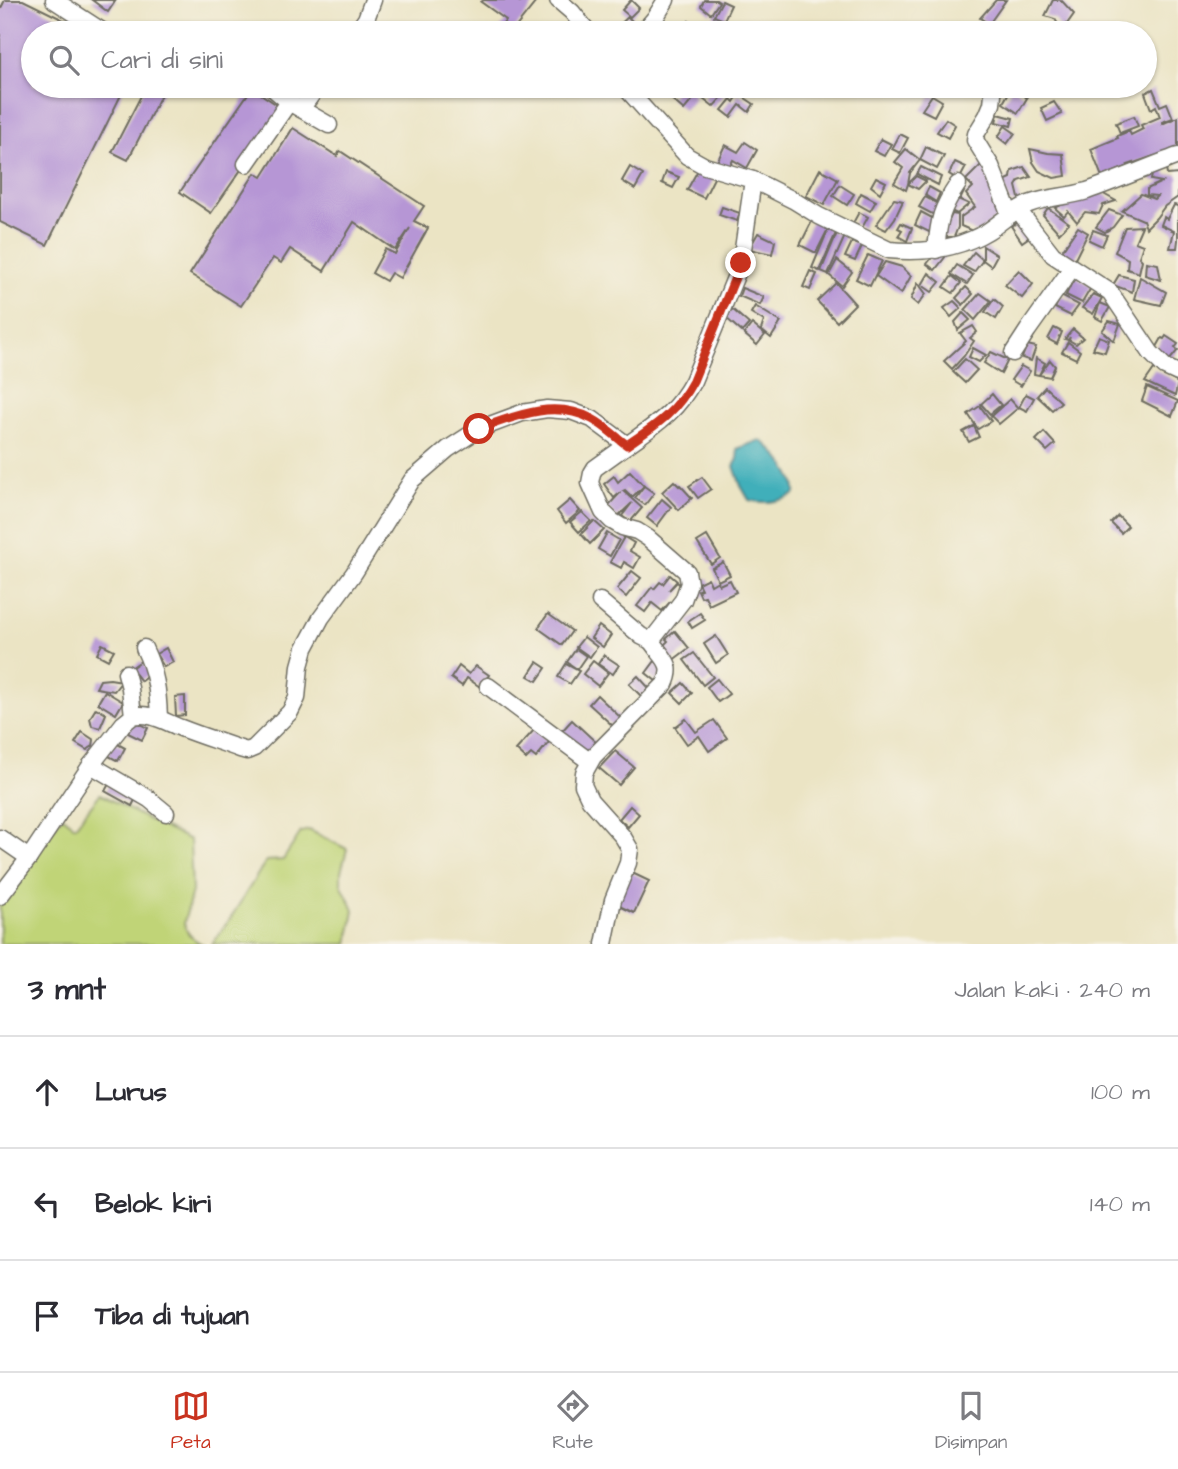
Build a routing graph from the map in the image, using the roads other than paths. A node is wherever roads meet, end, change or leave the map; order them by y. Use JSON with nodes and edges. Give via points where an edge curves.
{"nodes":[{"id":1,"x":54,"y":0,"type":"edge"},
{"id":2,"x":373,"y":0,"type":"edge"},
{"id":3,"x":558,"y":0,"type":"edge"},
{"id":4,"x":666,"y":0,"type":"edge"},
{"id":5,"x":575,"y":6,"type":"edge"},
{"id":6,"x":86,"y":21,"type":"edge"},
{"id":7,"x":365,"y":21,"type":"edge"},
{"id":8,"x":652,"y":21,"type":"edge"},
{"id":9,"x":286,"y":98,"type":"edge"},
{"id":10,"x":303,"y":98,"type":"edge"},
{"id":11,"x":635,"y":98,"type":"edge"},
{"id":12,"x":993,"y":98,"type":"edge"},
{"id":13,"x":295,"y":105,"type":"junction"},
{"id":14,"x":329,"y":125,"type":"dead end"},
{"id":15,"x":1178,"y":156,"type":"edge"},
{"id":16,"x":246,"y":164,"type":"dead end"},
{"id":17,"x":753,"y":180,"type":"junction"},
{"id":18,"x":958,"y":184,"type":"dead end"},
{"id":19,"x":1014,"y":212,"type":"junction"},
{"id":20,"x":936,"y":250,"type":"junction"},
{"id":21,"x":1072,"y":268,"type":"junction"},
{"id":22,"x":1013,"y":354,"type":"dead end"},
{"id":23,"x":1178,"y":373,"type":"edge"},
{"id":24,"x":627,"y":445,"type":"junction"},
{"id":25,"x":600,"y":601,"type":"dead end"},
{"id":26,"x":650,"y":642,"type":"junction"},
{"id":27,"x":144,"y":648,"type":"dead end"},
{"id":28,"x":126,"y":673,"type":"dead end"},
{"id":29,"x":488,"y":686,"type":"dead end"},
{"id":30,"x":133,"y":716,"type":"junction"},
{"id":31,"x":159,"y":718,"type":"junction"},
{"id":32,"x":589,"y":761,"type":"junction"},
{"id":33,"x":91,"y":765,"type":"junction"},
{"id":34,"x":166,"y":813,"type":"dead end"},
{"id":35,"x":0,"y":838,"type":"edge"},
{"id":36,"x":29,"y":858,"type":"junction"},
{"id":37,"x":3,"y":887,"type":"edge"},
{"id":38,"x":604,"y":944,"type":"edge"}],
"edges":[{"from":1,"to":6,"type":"street"},
{"from":2,"to":7,"type":"street"},
{"from":3,"to":5,"type":"street"},
{"from":4,"to":8,"type":"street"},
{"from":9,"to":13,"type":"street"},
{"from":10,"to":13,"type":"street"},
{"from":11,"to":17,"type":"street","via":[[687,156]]},
{"from":12,"to":19,"type":"street","via":[[975,140]]},
{"from":13,"to":14,"type":"street"},
{"from":13,"to":16,"type":"street"},
{"from":15,"to":19,"type":"street"},
{"from":17,"to":20,"type":"street","via":[[889,250]]},
{"from":17,"to":24,"type":"street","via":[[741,263],[693,381],[672,412]]},
{"from":18,"to":20,"type":"street","via":[[943,210]]},
{"from":19,"to":20,"type":"street","via":[[989,231]]},
{"from":19,"to":21,"type":"street","via":[[1053,255]]},
{"from":21,"to":22,"type":"street"},
{"from":21,"to":23,"type":"street","via":[[1110,292],[1151,353]]},
{"from":24,"to":26,"type":"street","via":[[592,473],[590,483],[603,512],[648,538],[687,572],[689,583],[683,600]]},
{"from":24,"to":31,"type":"street","via":[[592,419],[571,411],[522,413],[479,429],[412,480],[312,634],[300,666],[297,698],[289,712],[254,748],[240,749]]},
{"from":25,"to":26,"type":"street"},
{"from":26,"to":32,"type":"street","via":[[669,664],[665,684]]},
{"from":27,"to":31,"type":"street","via":[[158,688]]},
{"from":28,"to":30,"type":"street"},
{"from":29,"to":32,"type":"street"},
{"from":30,"to":31,"type":"street"},
{"from":30,"to":33,"type":"street"},
{"from":32,"to":38,"type":"street","via":[[585,792],[630,849]]},
{"from":33,"to":34,"type":"street"},
{"from":33,"to":36,"type":"street"},
{"from":35,"to":36,"type":"street"},
{"from":36,"to":37,"type":"street"}]}
